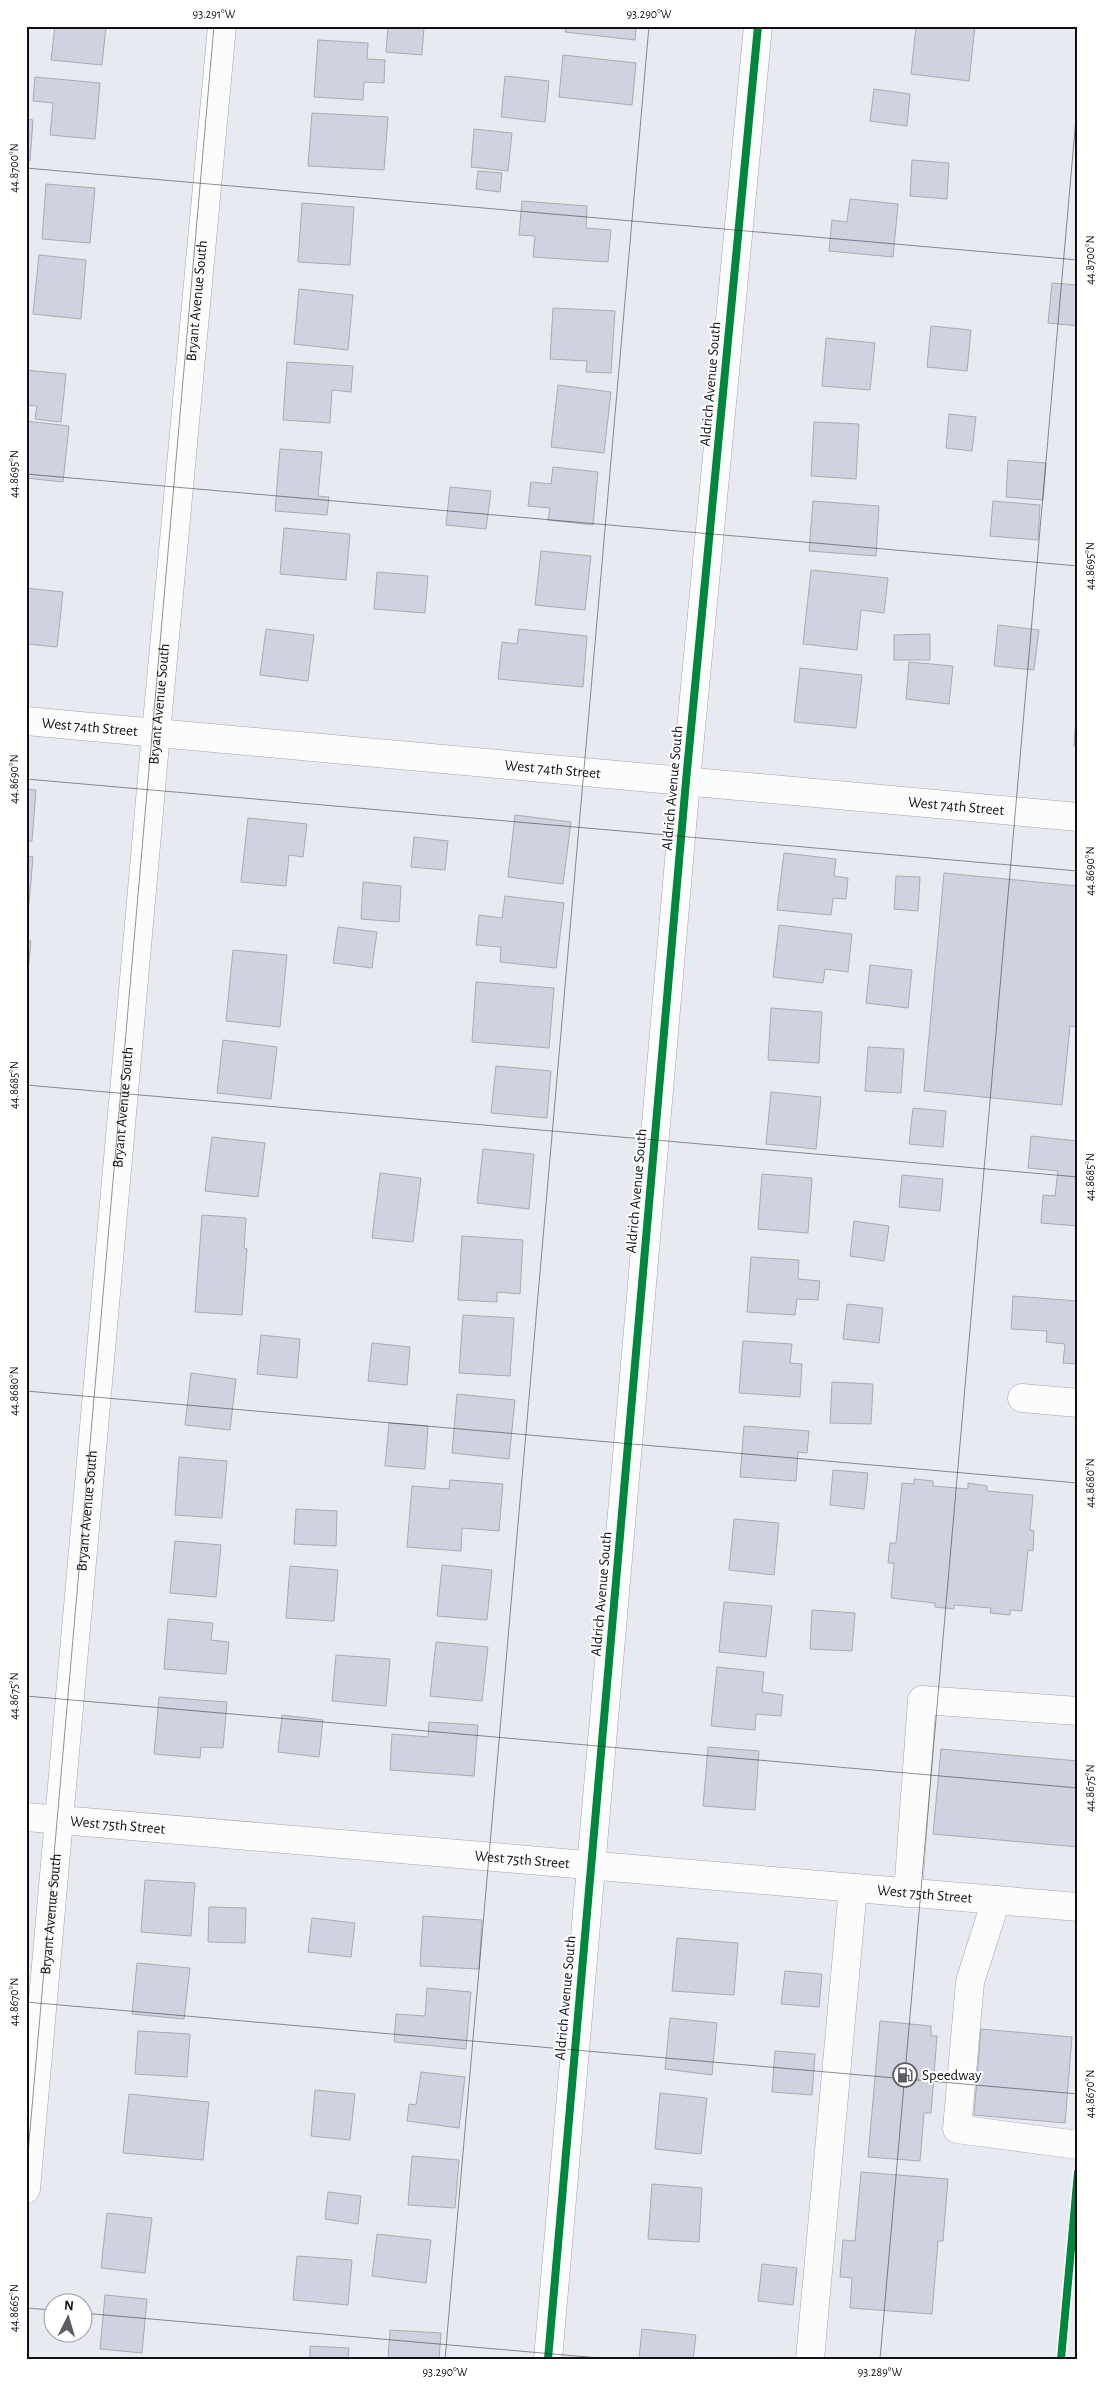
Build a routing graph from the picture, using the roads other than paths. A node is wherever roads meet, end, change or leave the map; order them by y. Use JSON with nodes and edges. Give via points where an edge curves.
{"nodes":[{"id":1,"x":222,"y":26,"type":"edge"},
{"id":2,"x":758,"y":26,"type":"edge"},
{"id":3,"x":26,"y":721,"type":"edge"},
{"id":4,"x":156,"y":733,"type":"junction"},
{"id":5,"x":686,"y":781,"type":"junction"},
{"id":6,"x":1078,"y":817,"type":"edge"},
{"id":7,"x":1022,"y":1398,"type":"dead end"},
{"id":8,"x":1078,"y":1403,"type":"edge"},
{"id":9,"x":1078,"y":1711,"type":"edge"},
{"id":10,"x":26,"y":1817,"type":"edge"},
{"id":11,"x":59,"y":1820,"type":"junction"},
{"id":12,"x":591,"y":1866,"type":"junction"},
{"id":13,"x":853,"y":1888,"type":"junction"},
{"id":14,"x":908,"y":1893,"type":"junction"},
{"id":15,"x":996,"y":1900,"type":"junction"},
{"id":16,"x":1078,"y":1907,"type":"edge"},
{"id":17,"x":1078,"y":2145,"type":"edge"},
{"id":18,"x":26,"y":2189,"type":"edge"},
{"id":19,"x":548,"y":2359,"type":"edge"},
{"id":20,"x":810,"y":2359,"type":"edge"}],
"edges":[{"from":1,"to":4,"type":"street","name":"Bryant Avenue South"},
{"from":2,"to":5,"type":"street","name":"Aldrich Avenue South"},
{"from":3,"to":4,"type":"street","name":"West 74th Street"},
{"from":4,"to":5,"type":"street","name":"West 74th Street"},
{"from":4,"to":11,"type":"street","name":"Bryant Avenue South"},
{"from":5,"to":6,"type":"street","name":"West 74th Street"},
{"from":5,"to":12,"type":"street","name":"Aldrich Avenue South"},
{"from":7,"to":8,"type":"street"},
{"from":9,"to":14,"type":"street","via":[[922,1700]]},
{"from":10,"to":11,"type":"street","name":"West 75th Street"},
{"from":11,"to":12,"type":"street","name":"West 75th Street"},
{"from":11,"to":18,"type":"street","name":"Bryant Avenue South"},
{"from":12,"to":13,"type":"street","name":"West 75th Street"},
{"from":12,"to":19,"type":"street","name":"Aldrich Avenue South"},
{"from":13,"to":14,"type":"street","name":"West 75th Street"},
{"from":13,"to":20,"type":"street"},
{"from":14,"to":15,"type":"street","name":"West 75th Street"},
{"from":15,"to":16,"type":"street","name":"West 75th Street"},
{"from":15,"to":17,"type":"street","via":[[970,1982],[957,2129]]}]}
